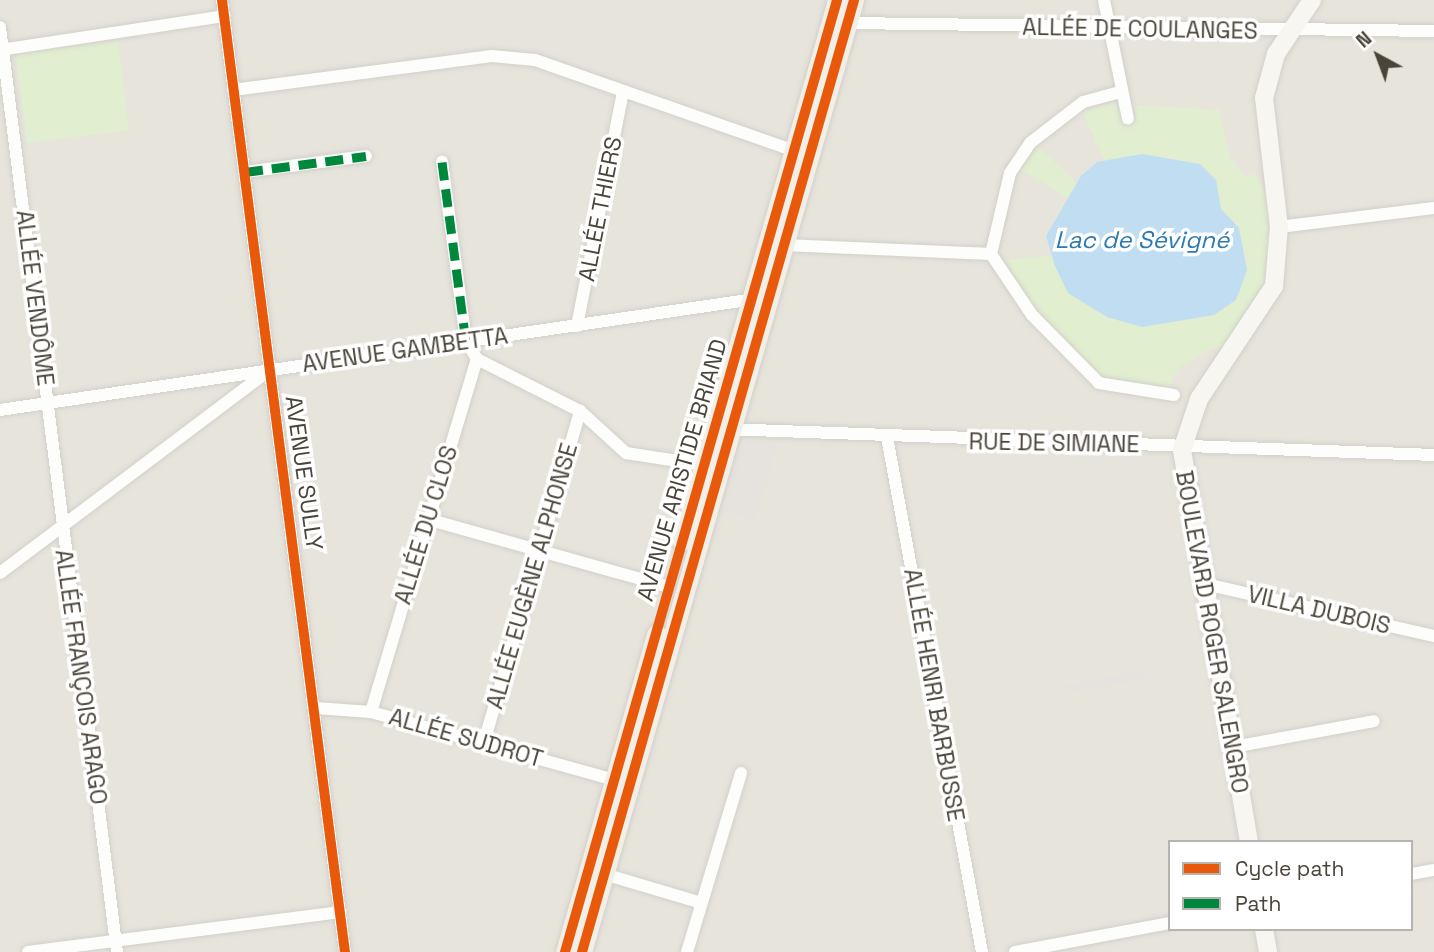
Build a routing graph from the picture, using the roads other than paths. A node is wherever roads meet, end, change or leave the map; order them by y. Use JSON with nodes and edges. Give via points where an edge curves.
{"nodes":[{"id":1,"x":222,"y":0,"type":"edge"},
{"id":2,"x":837,"y":0,"type":"edge"},
{"id":3,"x":853,"y":0,"type":"edge"},
{"id":4,"x":1104,"y":0,"type":"edge"},
{"id":5,"x":1312,"y":0,"type":"edge"},
{"id":6,"x":224,"y":16,"type":"junction"},
{"id":7,"x":847,"y":23,"type":"junction"},
{"id":8,"x":0,"y":27,"type":"edge"},
{"id":9,"x":1109,"y":28,"type":"junction"},
{"id":10,"x":1291,"y":31,"type":"junction"},
{"id":11,"x":1434,"y":31,"type":"edge"},
{"id":12,"x":1,"y":50,"type":"edge"},
{"id":13,"x":233,"y":90,"type":"junction"},
{"id":14,"x":623,"y":92,"type":"junction"},
{"id":15,"x":1121,"y":92,"type":"junction"},
{"id":16,"x":1128,"y":119,"type":"dead end"},
{"id":17,"x":794,"y":152,"type":"junction"},
{"id":18,"x":366,"y":156,"type":"dead end"},
{"id":19,"x":442,"y":162,"type":"dead end"},
{"id":20,"x":245,"y":172,"type":"junction"},
{"id":21,"x":1434,"y":208,"type":"edge"},
{"id":22,"x":1279,"y":227,"type":"junction"},
{"id":23,"x":784,"y":245,"type":"junction"},
{"id":24,"x":991,"y":254,"type":"junction"},
{"id":25,"x":761,"y":300,"type":"junction"},
{"id":26,"x":577,"y":326,"type":"junction"},
{"id":27,"x":466,"y":341,"type":"junction"},
{"id":28,"x":477,"y":359,"type":"junction"},
{"id":29,"x":268,"y":370,"type":"junction"},
{"id":30,"x":1174,"y":395,"type":"dead end"},
{"id":31,"x":48,"y":402,"type":"junction"},
{"id":32,"x":0,"y":410,"type":"edge"},
{"id":33,"x":580,"y":411,"type":"junction"},
{"id":34,"x":724,"y":429,"type":"junction"},
{"id":35,"x":887,"y":437,"type":"junction"},
{"id":36,"x":1182,"y":450,"type":"junction"},
{"id":37,"x":1434,"y":455,"type":"edge"},
{"id":38,"x":704,"y":465,"type":"junction"},
{"id":39,"x":428,"y":519,"type":"junction"},
{"id":40,"x":61,"y":527,"type":"junction"},
{"id":41,"x":539,"y":550,"type":"junction"},
{"id":42,"x":0,"y":573,"type":"edge"},
{"id":43,"x":1205,"y":584,"type":"junction"},
{"id":44,"x":669,"y":587,"type":"junction"},
{"id":45,"x":1434,"y":636,"type":"edge"},
{"id":46,"x":316,"y":708,"type":"junction"},
{"id":47,"x":372,"y":712,"type":"junction"},
{"id":48,"x":1374,"y":720,"type":"dead end"},
{"id":49,"x":484,"y":742,"type":"junction"},
{"id":50,"x":1233,"y":747,"type":"junction"},
{"id":51,"x":741,"y":773,"type":"dead end"},
{"id":52,"x":614,"y":780,"type":"junction"},
{"id":53,"x":1249,"y":840,"type":"edge"},
{"id":54,"x":1434,"y":870,"type":"edge"},
{"id":55,"x":604,"y":874,"type":"junction"},
{"id":56,"x":1413,"y":874,"type":"edge"},
{"id":57,"x":701,"y":904,"type":"junction"},
{"id":58,"x":340,"y":912,"type":"junction"},
{"id":59,"x":1168,"y":923,"type":"edge"},
{"id":60,"x":1264,"y":931,"type":"edge"},
{"id":61,"x":117,"y":946,"type":"edge"},
{"id":62,"x":28,"y":952,"type":"edge"},
{"id":63,"x":345,"y":952,"type":"edge"},
{"id":64,"x":565,"y":952,"type":"edge"},
{"id":65,"x":582,"y":952,"type":"edge"},
{"id":66,"x":687,"y":952,"type":"edge"},
{"id":67,"x":982,"y":952,"type":"edge"},
{"id":68,"x":1015,"y":952,"type":"edge"},
{"id":69,"x":1268,"y":952,"type":"edge"}],
"edges":[{"from":1,"to":6,"type":"street","name":"AVENUE SULLY"},
{"from":2,"to":17,"type":"main road","name":"AVENUE ARISTIDE BRIAND"},
{"from":3,"to":7,"type":"main road","name":"AVENUE ARISTIDE BRIAND"},
{"from":4,"to":9,"type":"street"},
{"from":5,"to":10,"type":"main road","name":"BOULEVARD ROGER SALENGRO"},
{"from":6,"to":12,"type":"street"},
{"from":6,"to":13,"type":"street","name":"AVENUE SULLY"},
{"from":7,"to":9,"type":"street","name":"ALLÉE DE COULANGES"},
{"from":7,"to":23,"type":"main road","name":"AVENUE ARISTIDE BRIAND"},
{"from":8,"to":12,"type":"street","name":"ALLÉE VENDÔME"},
{"from":9,"to":10,"type":"street","name":"ALLÉE DE COULANGES"},
{"from":9,"to":15,"type":"street"},
{"from":10,"to":11,"type":"street","name":"ALLÉE DE COULANGES"},
{"from":10,"to":22,"type":"main road","name":"BOULEVARD ROGER SALENGRO","via":[[1269,72],[1264,98]]},
{"from":12,"to":31,"type":"street","name":"ALLÉE VENDÔME"},
{"from":13,"to":14,"type":"street","via":[[492,56],[535,60]]},
{"from":13,"to":20,"type":"street","name":"AVENUE SULLY"},
{"from":14,"to":17,"type":"street"},
{"from":14,"to":26,"type":"street","name":"ALLÉE THIERS"},
{"from":15,"to":16,"type":"street"},
{"from":15,"to":24,"type":"street","via":[[1083,102],[1030,143],[1010,173]]},
{"from":17,"to":25,"type":"main road","name":"AVENUE ARISTIDE BRIAND"},
{"from":18,"to":20,"type":"street"},
{"from":19,"to":27,"type":"street"},
{"from":20,"to":29,"type":"street","name":"AVENUE SULLY"},
{"from":21,"to":22,"type":"street"},
{"from":22,"to":36,"type":"main road","name":"BOULEVARD ROGER SALENGRO","via":[[1274,286],[1199,399]]},
{"from":23,"to":24,"type":"street"},
{"from":23,"to":25,"type":"main road","name":"AVENUE ARISTIDE BRIAND"},
{"from":24,"to":30,"type":"street","via":[[1031,315],[1099,383]]},
{"from":25,"to":26,"type":"street","name":"AVENUE GAMBETTA"},
{"from":25,"to":34,"type":"main road","name":"AVENUE ARISTIDE BRIAND"},
{"from":26,"to":27,"type":"street","name":"AVENUE GAMBETTA"},
{"from":27,"to":28,"type":"street"},
{"from":27,"to":29,"type":"street","name":"AVENUE GAMBETTA"},
{"from":28,"to":33,"type":"street"},
{"from":28,"to":39,"type":"street","name":"ALLÉE DU CLOS"},
{"from":29,"to":31,"type":"street","name":"AVENUE GAMBETTA"},
{"from":29,"to":40,"type":"street"},
{"from":29,"to":46,"type":"street","name":"AVENUE SULLY"},
{"from":31,"to":32,"type":"street","name":"AVENUE GAMBETTA"},
{"from":31,"to":40,"type":"street","name":"ALLÉE FRANÇOIS ARAGO"},
{"from":33,"to":38,"type":"street","via":[[626,453]]},
{"from":33,"to":41,"type":"street","name":"ALLÉE EUGÈNE ALPHONSE"},
{"from":34,"to":35,"type":"street","name":"RUE DE SIMIANE"},
{"from":34,"to":38,"type":"main road","name":"AVENUE ARISTIDE BRIAND"},
{"from":34,"to":55,"type":"main road","name":"AVENUE ARISTIDE BRIAND"},
{"from":35,"to":36,"type":"street","name":"RUE DE SIMIANE"},
{"from":35,"to":67,"type":"street","name":"ALLÉE HENRI BARBUSSE"},
{"from":36,"to":37,"type":"street","name":"RUE DE SIMIANE"},
{"from":36,"to":43,"type":"main road","name":"BOULEVARD ROGER SALENGRO"},
{"from":38,"to":44,"type":"main road","name":"AVENUE ARISTIDE BRIAND"},
{"from":39,"to":41,"type":"street"},
{"from":39,"to":47,"type":"street","name":"ALLÉE DU CLOS"},
{"from":40,"to":42,"type":"street"},
{"from":40,"to":61,"type":"street","name":"ALLÉE FRANÇOIS ARAGO"},
{"from":41,"to":44,"type":"street"},
{"from":41,"to":49,"type":"street","name":"ALLÉE EUGÈNE ALPHONSE"},
{"from":43,"to":45,"type":"street","name":"VILLA DUBOIS"},
{"from":43,"to":50,"type":"main road","name":"BOULEVARD ROGER SALENGRO"},
{"from":44,"to":52,"type":"main road","name":"AVENUE ARISTIDE BRIAND"},
{"from":46,"to":47,"type":"street","name":"ALLÉE SUDROT"},
{"from":46,"to":58,"type":"street","name":"AVENUE SULLY"},
{"from":47,"to":49,"type":"street","name":"ALLÉE SUDROT"},
{"from":48,"to":50,"type":"street"},
{"from":49,"to":52,"type":"street","name":"ALLÉE SUDROT"},
{"from":50,"to":53,"type":"main road","name":"BOULEVARD ROGER SALENGRO"},
{"from":51,"to":57,"type":"street"},
{"from":52,"to":64,"type":"main road","name":"AVENUE ARISTIDE BRIAND"},
{"from":54,"to":56,"type":"street"},
{"from":55,"to":57,"type":"street"},
{"from":55,"to":65,"type":"main road","name":"AVENUE ARISTIDE BRIAND"},
{"from":57,"to":66,"type":"street"},
{"from":58,"to":61,"type":"street"},
{"from":58,"to":63,"type":"street","name":"AVENUE SULLY"},
{"from":59,"to":68,"type":"street"},
{"from":60,"to":69,"type":"main road"},
{"from":61,"to":62,"type":"street"}]}
